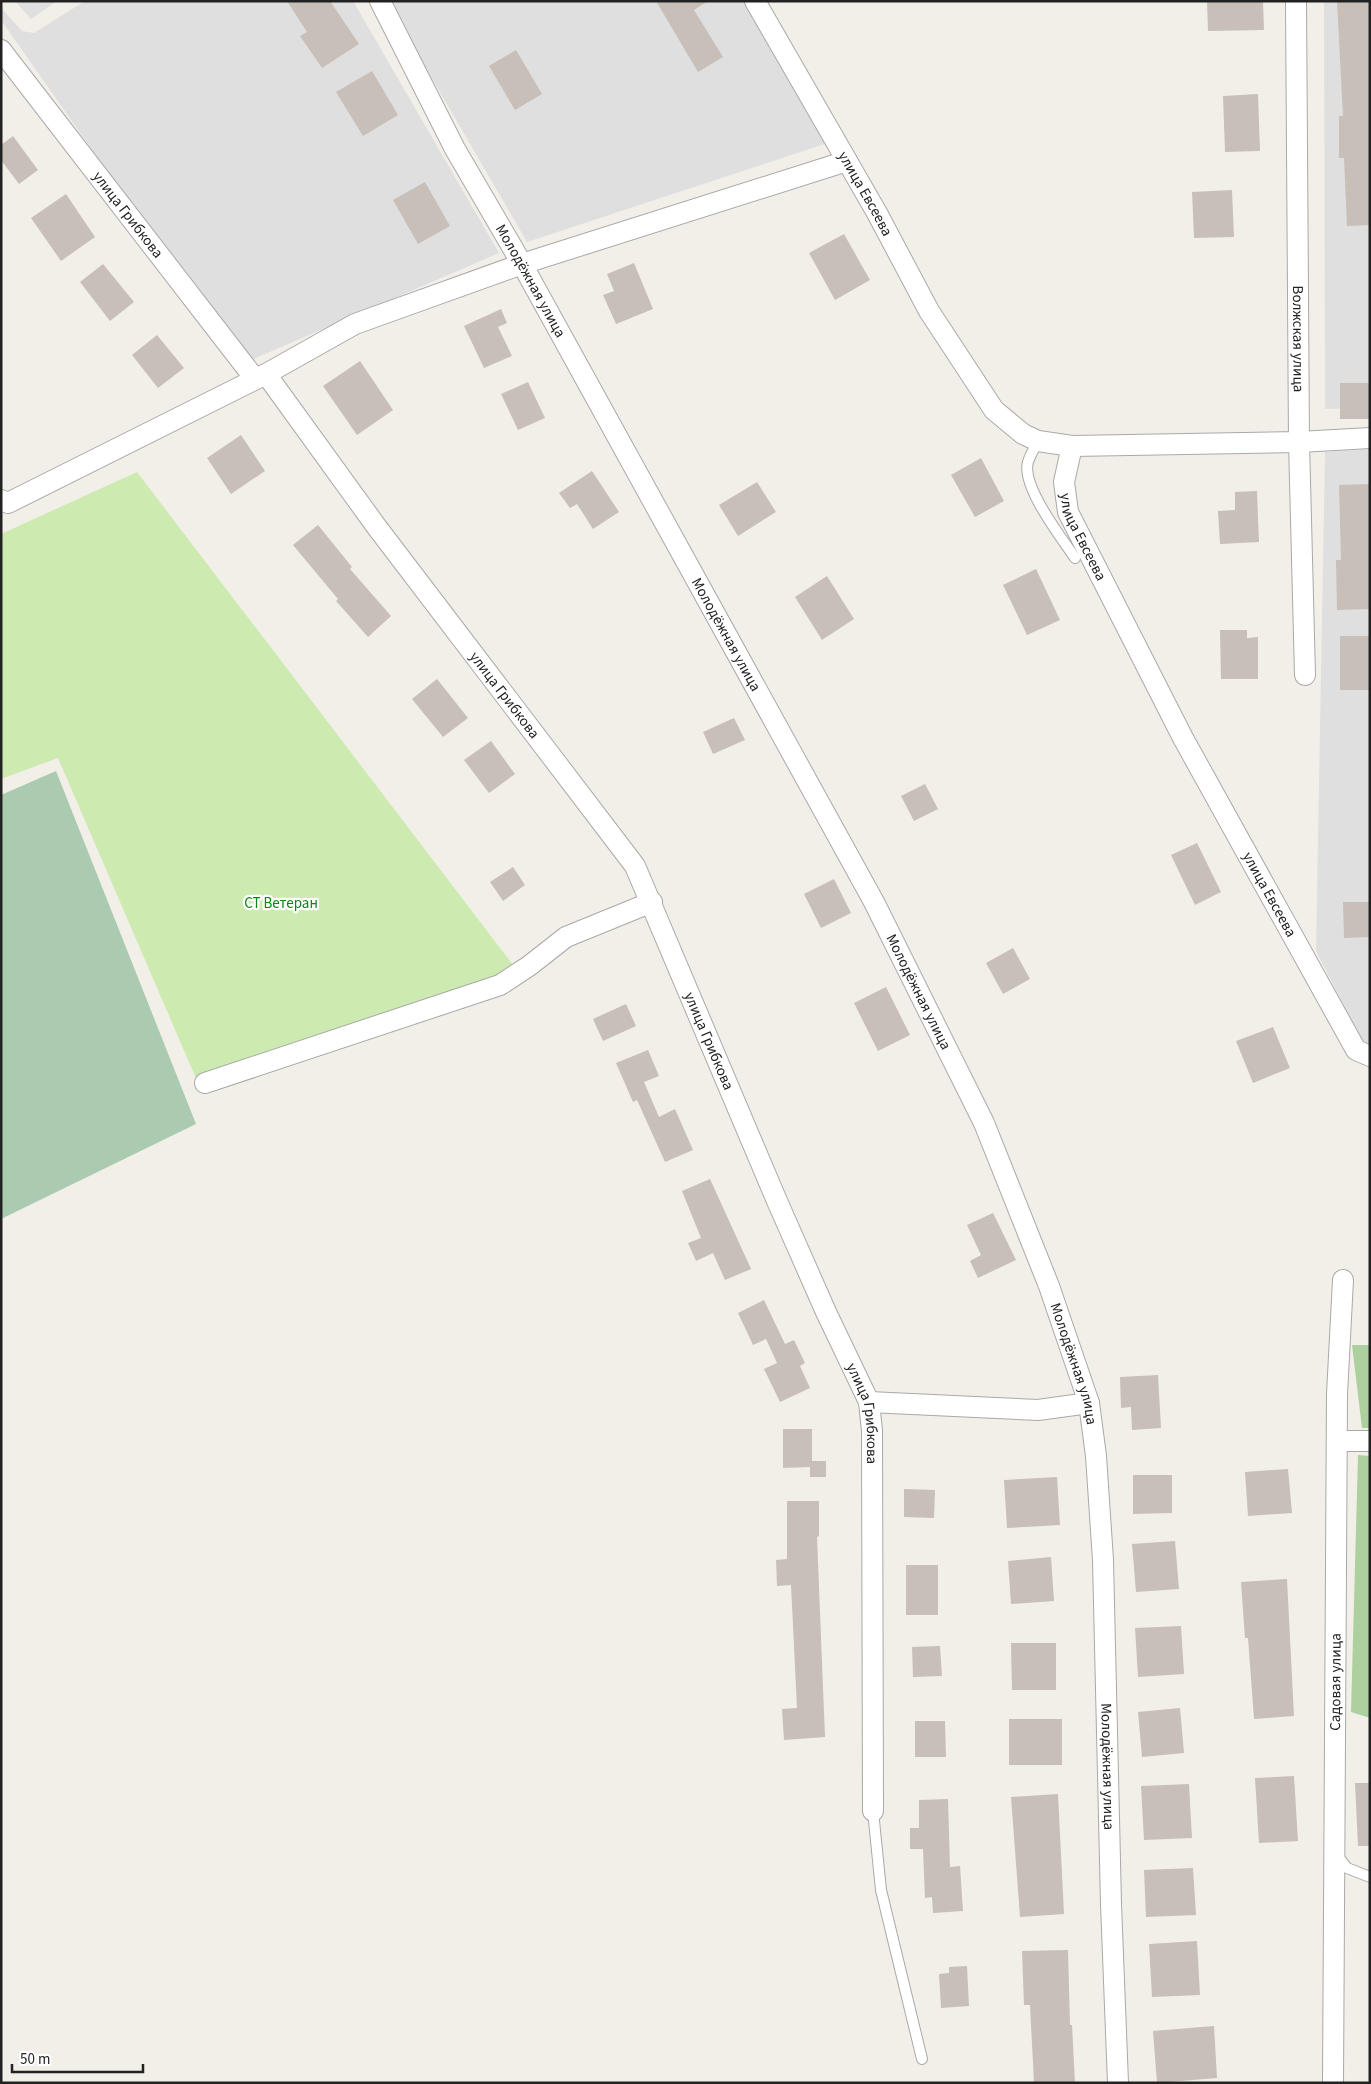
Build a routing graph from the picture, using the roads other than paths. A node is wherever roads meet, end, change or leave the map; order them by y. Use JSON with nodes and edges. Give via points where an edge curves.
{"nodes":[{"id":1,"x":380,"y":1,"type":"edge"},
{"id":2,"x":755,"y":1,"type":"edge"},
{"id":3,"x":1296,"y":1,"type":"edge"},
{"id":4,"x":1,"y":50,"type":"edge"},
{"id":5,"x":847,"y":161,"type":"junction"},
{"id":6,"x":522,"y":264,"type":"junction"},
{"id":7,"x":260,"y":376,"type":"junction"},
{"id":8,"x":1370,"y":438,"type":"edge"},
{"id":9,"x":1038,"y":441,"type":"junction"},
{"id":10,"x":1299,"y":442,"type":"junction"},
{"id":11,"x":1072,"y":446,"type":"junction"},
{"id":12,"x":5,"y":502,"type":"edge"},
{"id":13,"x":1075,"y":558,"type":"dead end"},
{"id":14,"x":1305,"y":675,"type":"dead end"},
{"id":15,"x":652,"y":902,"type":"junction"},
{"id":16,"x":1370,"y":1056,"type":"edge"},
{"id":17,"x":205,"y":1083,"type":"dead end"},
{"id":18,"x":1343,"y":1280,"type":"dead end"},
{"id":19,"x":870,"y":1402,"type":"junction"},
{"id":20,"x":1089,"y":1403,"type":"junction"},
{"id":21,"x":1339,"y":1441,"type":"junction"},
{"id":22,"x":1370,"y":1441,"type":"edge"},
{"id":23,"x":873,"y":1811,"type":"joint"},
{"id":24,"x":1335,"y":1854,"type":"junction"},
{"id":25,"x":1370,"y":1877,"type":"edge"},
{"id":26,"x":922,"y":2059,"type":"dead end"},
{"id":27,"x":1118,"y":2083,"type":"edge"},
{"id":28,"x":1333,"y":2083,"type":"edge"}],
"edges":[{"from":1,"to":6,"type":"street","name":"Молодёжная улица","via":[[455,149]]},
{"from":2,"to":5,"type":"street","name":"улица Евсеева"},
{"from":3,"to":10,"type":"street","name":"Волжская улица"},
{"from":4,"to":7,"type":"street","name":"улица Грибкова"},
{"from":5,"to":6,"type":"street"},
{"from":5,"to":9,"type":"street","name":"улица Евсеева","via":[[929,310],[994,410],[1023,434]]},
{"from":6,"to":7,"type":"street","via":[[355,324]]},
{"from":6,"to":20,"type":"street","name":"Молодёжная улица","via":[[874,902],[984,1123],[1049,1286]]},
{"from":7,"to":12,"type":"street"},
{"from":7,"to":15,"type":"street","name":"улица Грибкова","via":[[612,833],[635,866]]},
{"from":8,"to":10,"type":"street"},
{"from":9,"to":11,"type":"street","name":"улица Евсеева"},
{"from":9,"to":13,"type":"lane","via":[[1028,462],[1027,476],[1032,492]]},
{"from":10,"to":11,"type":"street"},
{"from":10,"to":14,"type":"street","name":"Волжская улица"},
{"from":11,"to":16,"type":"street","name":"улица Евсеева","via":[[1064,482],[1068,512],[1086,549],[1183,738],[1356,1050]]},
{"from":15,"to":17,"type":"street","via":[[566,937],[500,985]]},
{"from":15,"to":19,"type":"street","name":"улица Грибкова","via":[[777,1201]]},
{"from":18,"to":21,"type":"street","name":"Садовая улица"},
{"from":19,"to":20,"type":"street","via":[[1038,1410]]},
{"from":19,"to":23,"type":"street","name":"улица Грибкова"},
{"from":20,"to":27,"type":"street","name":"Молодёжная улица","via":[[1103,1560]]},
{"from":21,"to":22,"type":"street"},
{"from":21,"to":24,"type":"street","name":"Садовая улица"},
{"from":23,"to":26,"type":"lane","via":[[881,1890]]},
{"from":24,"to":25,"type":"lane","via":[[1347,1868]]},
{"from":24,"to":28,"type":"street","name":"Садовая улица"}]}
